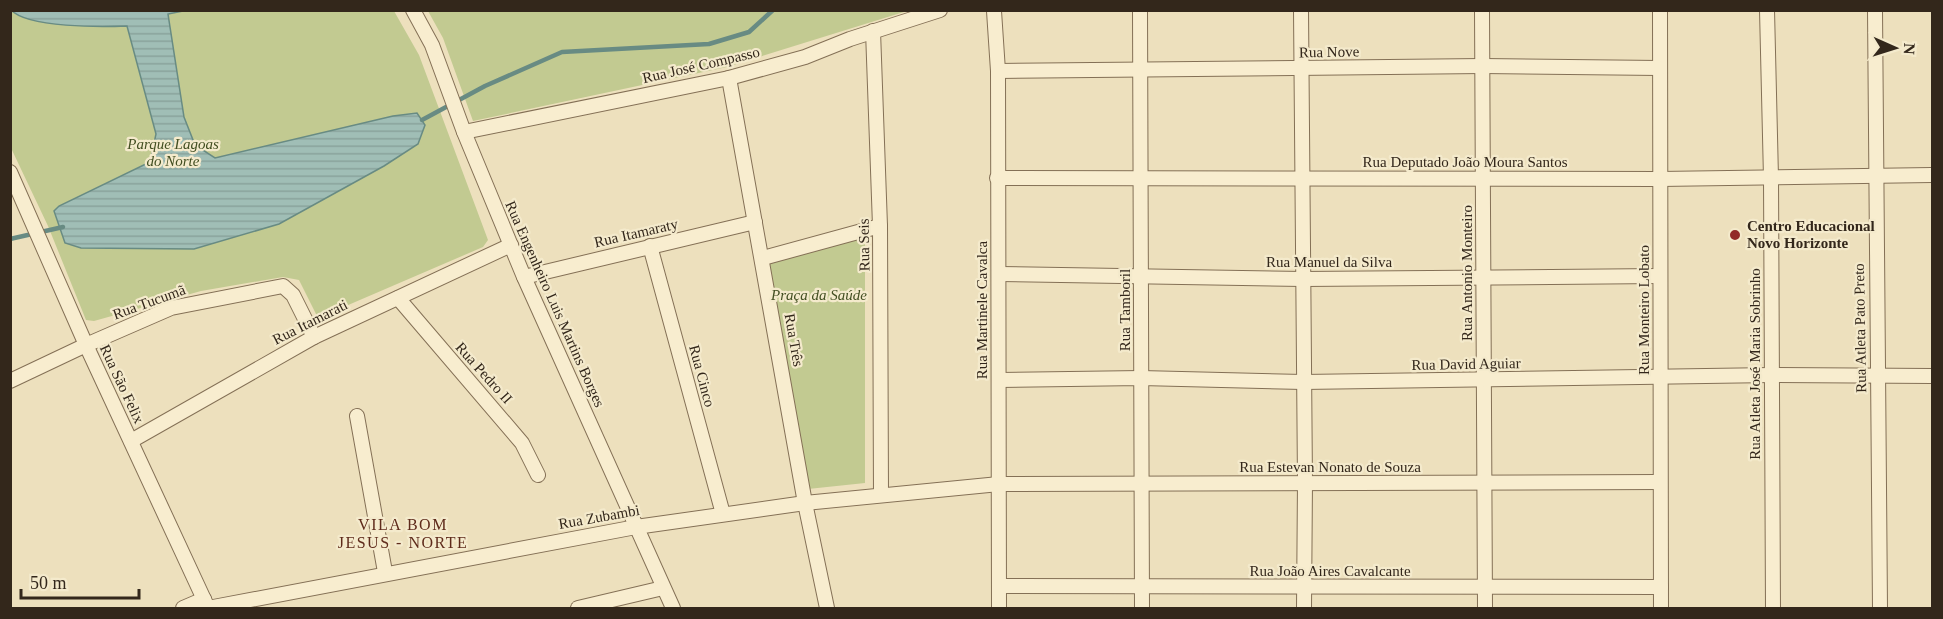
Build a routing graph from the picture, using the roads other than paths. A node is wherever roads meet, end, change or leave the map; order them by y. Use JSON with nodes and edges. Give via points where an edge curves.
{"nodes":[{"id":1,"x":413,"y":10,"type":"edge"},
{"id":2,"x":940,"y":10,"type":"edge"},
{"id":3,"x":1000,"y":10,"type":"edge"},
{"id":4,"x":1140,"y":10,"type":"edge"},
{"id":5,"x":1301,"y":10,"type":"edge"},
{"id":6,"x":1482,"y":10,"type":"edge"},
{"id":7,"x":1660,"y":10,"type":"edge"},
{"id":8,"x":1767,"y":10,"type":"edge"},
{"id":9,"x":1875,"y":10,"type":"edge"},
{"id":10,"x":992,"y":11,"type":"edge"},
{"id":11,"x":873,"y":31,"type":"junction"},
{"id":12,"x":1483,"y":66,"type":"junction"},
{"id":13,"x":1659,"y":68,"type":"junction"},
{"id":14,"x":1302,"y":69,"type":"junction"},
{"id":15,"x":998,"y":71,"type":"junction"},
{"id":16,"x":1141,"y":71,"type":"junction"},
{"id":17,"x":729,"y":78,"type":"junction"},
{"id":18,"x":462,"y":126,"type":"junction"},
{"id":19,"x":10,"y":172,"type":"edge"},
{"id":20,"x":1932,"y":175,"type":"edge"},
{"id":21,"x":1875,"y":176,"type":"junction"},
{"id":22,"x":997,"y":178,"type":"junction"},
{"id":23,"x":1303,"y":178,"type":"junction"},
{"id":24,"x":1484,"y":178,"type":"junction"},
{"id":25,"x":1771,"y":178,"type":"junction"},
{"id":26,"x":1660,"y":179,"type":"junction"},
{"id":27,"x":1140,"y":180,"type":"junction"},
{"id":28,"x":755,"y":222,"type":"junction"},
{"id":29,"x":880,"y":226,"type":"junction"},
{"id":30,"x":511,"y":245,"type":"junction"},
{"id":31,"x":650,"y":246,"type":"junction"},
{"id":32,"x":763,"y":258,"type":"junction"},
{"id":33,"x":999,"y":274,"type":"junction"},
{"id":34,"x":1660,"y":276,"type":"junction"},
{"id":35,"x":524,"y":277,"type":"junction"},
{"id":36,"x":1142,"y":277,"type":"junction"},
{"id":37,"x":1483,"y":278,"type":"junction"},
{"id":38,"x":1303,"y":279,"type":"junction"},
{"id":39,"x":398,"y":298,"type":"junction"},
{"id":40,"x":314,"y":337,"type":"junction"},
{"id":41,"x":86,"y":345,"type":"junction"},
{"id":42,"x":1772,"y":375,"type":"junction"},
{"id":43,"x":1932,"y":376,"type":"edge"},
{"id":44,"x":1661,"y":377,"type":"junction"},
{"id":45,"x":1877,"y":377,"type":"junction"},
{"id":46,"x":1142,"y":378,"type":"junction"},
{"id":47,"x":999,"y":380,"type":"junction"},
{"id":48,"x":1484,"y":380,"type":"junction"},
{"id":49,"x":10,"y":381,"type":"edge"},
{"id":50,"x":1303,"y":382,"type":"junction"},
{"id":51,"x":357,"y":416,"type":"dead end"},
{"id":52,"x":131,"y":441,"type":"junction"},
{"id":53,"x":538,"y":474,"type":"dead end"},
{"id":54,"x":1305,"y":482,"type":"junction"},
{"id":55,"x":1660,"y":482,"type":"junction"},
{"id":56,"x":1483,"y":483,"type":"junction"},
{"id":57,"x":999,"y":484,"type":"junction"},
{"id":58,"x":1143,"y":484,"type":"junction"},
{"id":59,"x":881,"y":495,"type":"junction"},
{"id":60,"x":806,"y":503,"type":"junction"},
{"id":61,"x":723,"y":514,"type":"junction"},
{"id":62,"x":636,"y":526,"type":"junction"},
{"id":63,"x":385,"y":572,"type":"junction"},
{"id":64,"x":999,"y":586,"type":"junction"},
{"id":65,"x":1142,"y":586,"type":"junction"},
{"id":66,"x":1661,"y":587,"type":"junction"},
{"id":67,"x":663,"y":588,"type":"junction"},
{"id":68,"x":1304,"y":588,"type":"junction"},
{"id":69,"x":1484,"y":589,"type":"junction"},
{"id":70,"x":207,"y":605,"type":"edge"},
{"id":71,"x":183,"y":609,"type":"edge"},
{"id":72,"x":578,"y":609,"type":"edge"},
{"id":73,"x":673,"y":609,"type":"edge"},
{"id":74,"x":827,"y":609,"type":"edge"},
{"id":75,"x":999,"y":609,"type":"edge"},
{"id":76,"x":1142,"y":609,"type":"edge"},
{"id":77,"x":1304,"y":609,"type":"edge"},
{"id":78,"x":1485,"y":609,"type":"edge"},
{"id":79,"x":1661,"y":609,"type":"edge"},
{"id":80,"x":1773,"y":609,"type":"edge"},
{"id":81,"x":1880,"y":609,"type":"edge"}],
"edges":[{"from":1,"to":18,"type":"street","name":"Rua Engenheiro Luis Martins Borges","via":[[432,45]]},
{"from":2,"to":11,"type":"street","name":"Rua José Compasso"},
{"from":3,"to":10,"type":"street"},
{"from":4,"to":16,"type":"street","name":"Rua Tamboril"},
{"from":5,"to":14,"type":"street"},
{"from":6,"to":12,"type":"street","name":"Rua Antonio Monteiro"},
{"from":7,"to":13,"type":"street","name":"Rua Monteiro Lobato"},
{"from":8,"to":25,"type":"street","name":"Rua Atleta José Maria Sobrinho"},
{"from":9,"to":21,"type":"street","name":"Rua Atleta Pato Preto"},
{"from":10,"to":15,"type":"street","name":"Rua Martinele Cavalca"},
{"from":11,"to":17,"type":"street","name":"Rua José Compasso","via":[[805,57]]},
{"from":11,"to":29,"type":"street","name":"Rua Seis"},
{"from":12,"to":13,"type":"street","name":"Rua Nove"},
{"from":12,"to":14,"type":"street","name":"Rua Nove"},
{"from":12,"to":24,"type":"street","name":"Rua Antonio Monteiro"},
{"from":13,"to":26,"type":"street","name":"Rua Monteiro Lobato"},
{"from":14,"to":16,"type":"street","name":"Rua Nove"},
{"from":14,"to":23,"type":"street"},
{"from":15,"to":16,"type":"street","name":"Rua Nove"},
{"from":15,"to":22,"type":"street","name":"Rua Martinele Cavalca"},
{"from":16,"to":27,"type":"street","name":"Rua Tamboril"},
{"from":17,"to":18,"type":"street","name":"Rua José Compasso"},
{"from":17,"to":28,"type":"street","name":"Rua Três"},
{"from":18,"to":30,"type":"street","name":"Rua Engenheiro Luis Martins Borges"},
{"from":19,"to":41,"type":"street","name":"Rua São Felix"},
{"from":20,"to":21,"type":"street","name":"Rua Deputado João Moura Santos"},
{"from":21,"to":25,"type":"street","name":"Rua Deputado João Moura Santos"},
{"from":21,"to":45,"type":"street","name":"Rua Atleta Pato Preto"},
{"from":22,"to":27,"type":"street","name":"Rua Deputado João Moura Santos"},
{"from":22,"to":33,"type":"street","name":"Rua Martinele Cavalca"},
{"from":23,"to":24,"type":"street","name":"Rua Deputado João Moura Santos"},
{"from":23,"to":27,"type":"street","name":"Rua Deputado João Moura Santos"},
{"from":23,"to":38,"type":"street"},
{"from":24,"to":26,"type":"street","name":"Rua Deputado João Moura Santos"},
{"from":24,"to":37,"type":"street","name":"Rua Antonio Monteiro"},
{"from":25,"to":26,"type":"street","name":"Rua Deputado João Moura Santos"},
{"from":25,"to":42,"type":"street","name":"Rua Atleta José Maria Sobrinho"},
{"from":26,"to":34,"type":"street","name":"Rua Monteiro Lobato"},
{"from":27,"to":36,"type":"street","name":"Rua Tamboril"},
{"from":28,"to":31,"type":"street","name":"Rua Itamaraty"},
{"from":28,"to":32,"type":"street","name":"Rua Três"},
{"from":29,"to":32,"type":"street"},
{"from":29,"to":59,"type":"street","name":"Rua Seis"},
{"from":30,"to":35,"type":"street","name":"Rua Engenheiro Luis Martins Borges"},
{"from":30,"to":39,"type":"street","name":"Rua Itamarati"},
{"from":31,"to":35,"type":"street","name":"Rua Itamaraty"},
{"from":31,"to":61,"type":"street","name":"Rua Cinco"},
{"from":32,"to":60,"type":"street","name":"Rua Três"},
{"from":33,"to":36,"type":"street","name":"Rua Manuel da Silva"},
{"from":33,"to":47,"type":"street","name":"Rua Martinele Cavalca"},
{"from":34,"to":37,"type":"street","name":"Rua Manuel da Silva"},
{"from":34,"to":44,"type":"street","name":"Rua Monteiro Lobato"},
{"from":35,"to":62,"type":"street","name":"Rua Engenheiro Luis Martins Borges"},
{"from":36,"to":38,"type":"street","name":"Rua Manuel da Silva"},
{"from":36,"to":46,"type":"street","name":"Rua Tamboril"},
{"from":37,"to":38,"type":"street","name":"Rua Manuel da Silva"},
{"from":37,"to":48,"type":"street","name":"Rua Antonio Monteiro"},
{"from":38,"to":50,"type":"street"},
{"from":39,"to":40,"type":"street","name":"Rua Itamarati"},
{"from":39,"to":53,"type":"street","name":"Rua Pedro II","via":[[522,443]]},
{"from":40,"to":41,"type":"street","name":"Rua Tucumã","via":[[293,295],[283,286],[171,308]]},
{"from":40,"to":52,"type":"street","name":"Rua Itamarati"},
{"from":41,"to":49,"type":"street","name":"Rua Tucumã"},
{"from":41,"to":52,"type":"street","name":"Rua São Felix"},
{"from":42,"to":44,"type":"street","name":"Rua David Aguiar"},
{"from":42,"to":45,"type":"street","name":"Rua David Aguiar"},
{"from":42,"to":80,"type":"street","name":"Rua Atleta José Maria Sobrinho"},
{"from":43,"to":45,"type":"street","name":"Rua David Aguiar"},
{"from":44,"to":48,"type":"street","name":"Rua David Aguiar"},
{"from":44,"to":55,"type":"street","name":"Rua Monteiro Lobato"},
{"from":45,"to":81,"type":"street","name":"Rua Atleta Pato Preto"},
{"from":46,"to":47,"type":"street","name":"Rua David Aguiar"},
{"from":46,"to":50,"type":"street","name":"Rua David Aguiar"},
{"from":46,"to":58,"type":"street","name":"Rua Tamboril"},
{"from":47,"to":57,"type":"street","name":"Rua Martinele Cavalca"},
{"from":48,"to":50,"type":"street","name":"Rua David Aguiar"},
{"from":48,"to":56,"type":"street","name":"Rua Antonio Monteiro"},
{"from":50,"to":54,"type":"street"},
{"from":51,"to":63,"type":"street"},
{"from":52,"to":70,"type":"street","name":"Rua São Felix"},
{"from":54,"to":56,"type":"street","name":"Rua Estevan Nonato de Souza"},
{"from":54,"to":58,"type":"street","name":"Rua Estevan Nonato de Souza"},
{"from":54,"to":68,"type":"street"},
{"from":55,"to":56,"type":"street","name":"Rua Estevan Nonato de Souza"},
{"from":55,"to":66,"type":"street","name":"Rua Monteiro Lobato"},
{"from":56,"to":69,"type":"street","name":"Rua Antonio Monteiro"},
{"from":57,"to":58,"type":"street","name":"Rua Estevan Nonato de Souza"},
{"from":57,"to":59,"type":"street","name":"Rua Zubambi"},
{"from":57,"to":64,"type":"street","name":"Rua Martinele Cavalca"},
{"from":58,"to":65,"type":"street","name":"Rua Tamboril"},
{"from":59,"to":60,"type":"street","name":"Rua Zubambi"},
{"from":60,"to":61,"type":"street","name":"Rua Zubambi"},
{"from":60,"to":74,"type":"street","name":"Rua Três"},
{"from":61,"to":62,"type":"street","name":"Rua Zubambi"},
{"from":62,"to":63,"type":"street","name":"Rua Zubambi"},
{"from":62,"to":67,"type":"street","name":"Rua Engenheiro Luis Martins Borges"},
{"from":63,"to":70,"type":"street","name":"Rua Zubambi"},
{"from":64,"to":65,"type":"street","name":"Rua João Aires Cavalcante"},
{"from":64,"to":75,"type":"street","name":"Rua Martinele Cavalca"},
{"from":65,"to":68,"type":"street","name":"Rua João Aires Cavalcante"},
{"from":65,"to":76,"type":"street","name":"Rua Tamboril"},
{"from":66,"to":69,"type":"street","name":"Rua João Aires Cavalcante"},
{"from":66,"to":79,"type":"street","name":"Rua Monteiro Lobato"},
{"from":67,"to":72,"type":"street"},
{"from":67,"to":73,"type":"street","name":"Rua Engenheiro Luis Martins Borges"},
{"from":68,"to":69,"type":"street","name":"Rua João Aires Cavalcante"},
{"from":68,"to":77,"type":"street"},
{"from":69,"to":78,"type":"street","name":"Rua Antonio Monteiro"},
{"from":70,"to":71,"type":"street","name":"Rua Zubambi"}]}
